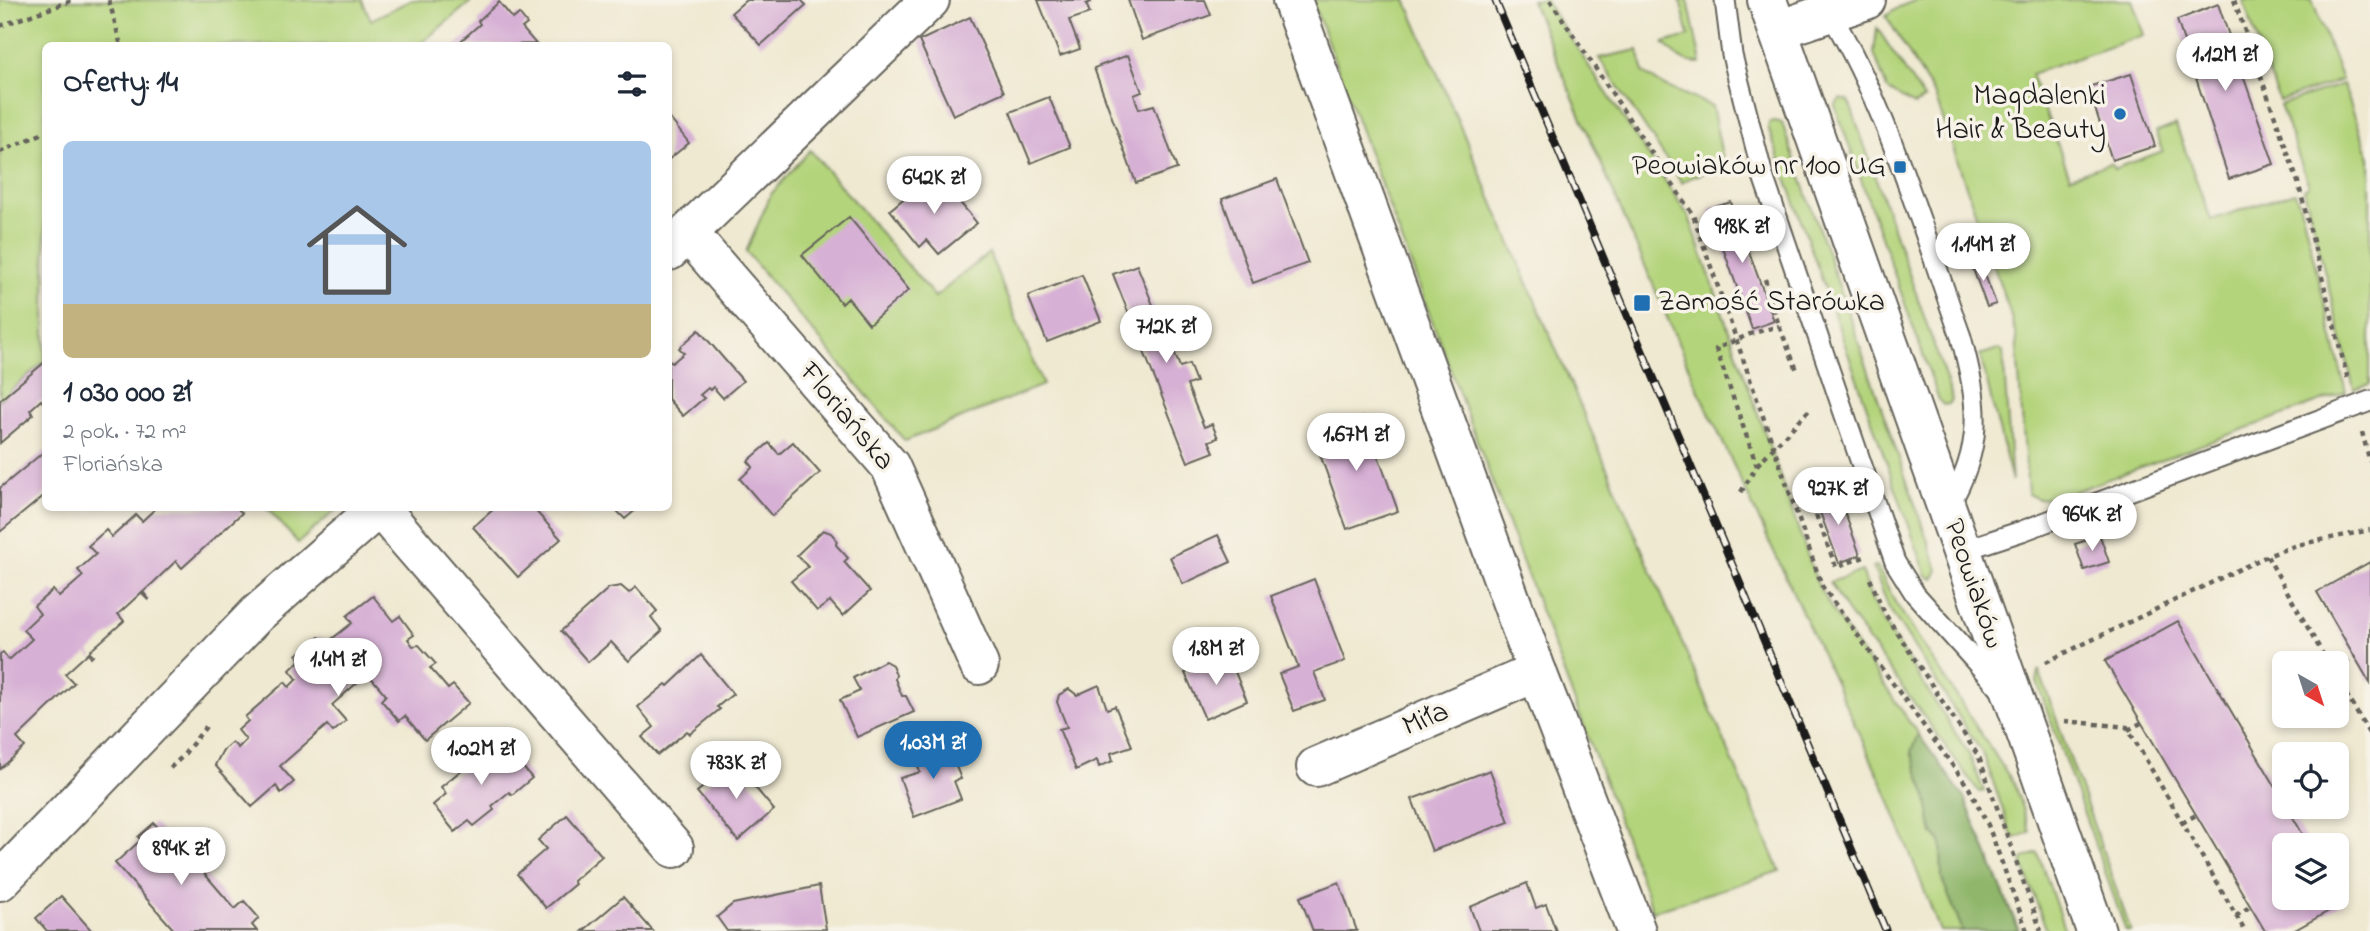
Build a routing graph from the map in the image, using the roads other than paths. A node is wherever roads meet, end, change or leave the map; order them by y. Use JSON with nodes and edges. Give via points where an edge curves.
{"nodes":[{"id":1,"x":930,"y":0,"type":"edge"},
{"id":2,"x":1292,"y":0,"type":"edge"},
{"id":3,"x":1725,"y":0,"type":"edge"},
{"id":4,"x":1866,"y":0,"type":"edge"},
{"id":5,"x":1830,"y":13,"type":"junction"},
{"id":6,"x":1772,"y":15,"type":"edge"},
{"id":7,"x":678,"y":243,"type":"edge"},
{"id":8,"x":2362,"y":404,"type":"edge"},
{"id":9,"x":1947,"y":510,"type":"junction"},
{"id":10,"x":376,"y":511,"type":"edge"},
{"id":11,"x":382,"y":511,"type":"edge"},
{"id":12,"x":1961,"y":551,"type":"junction"},
{"id":13,"x":979,"y":665,"type":"dead end"},
{"id":14,"x":1536,"y":672,"type":"junction"},
{"id":15,"x":2017,"y":708,"type":"junction"},
{"id":16,"x":1315,"y":767,"type":"dead end"},
{"id":17,"x":674,"y":848,"type":"dead end"},
{"id":18,"x":0,"y":881,"type":"edge"},
{"id":19,"x":1636,"y":931,"type":"edge"},
{"id":20,"x":2096,"y":931,"type":"edge"}],
"edges":[{"from":1,"to":7,"type":"street"},
{"from":2,"to":14,"type":"street"},
{"from":3,"to":15,"type":"lane","via":[[1732,55],[1763,176],[1895,562],[1915,594]]},
{"from":4,"to":5,"type":"street"},
{"from":5,"to":6,"type":"street"},
{"from":5,"to":9,"type":"lane","via":[[1875,100],[1969,368],[1975,437],[1961,486]]},
{"from":6,"to":9,"type":"street","name":"Peowiaków"},
{"from":7,"to":13,"type":"street","name":"Floriańska","via":[[890,466]]},
{"from":8,"to":12,"type":"lane"},
{"from":9,"to":12,"type":"street","name":"Peowiaków"},
{"from":10,"to":18,"type":"street","via":[[257,614]]},
{"from":11,"to":17,"type":"street"},
{"from":12,"to":15,"type":"street","name":"Peowiaków"},
{"from":14,"to":16,"type":"street","name":"Miła"},
{"from":14,"to":19,"type":"street"},
{"from":15,"to":20,"type":"street","name":"Peowiaków"}]}
